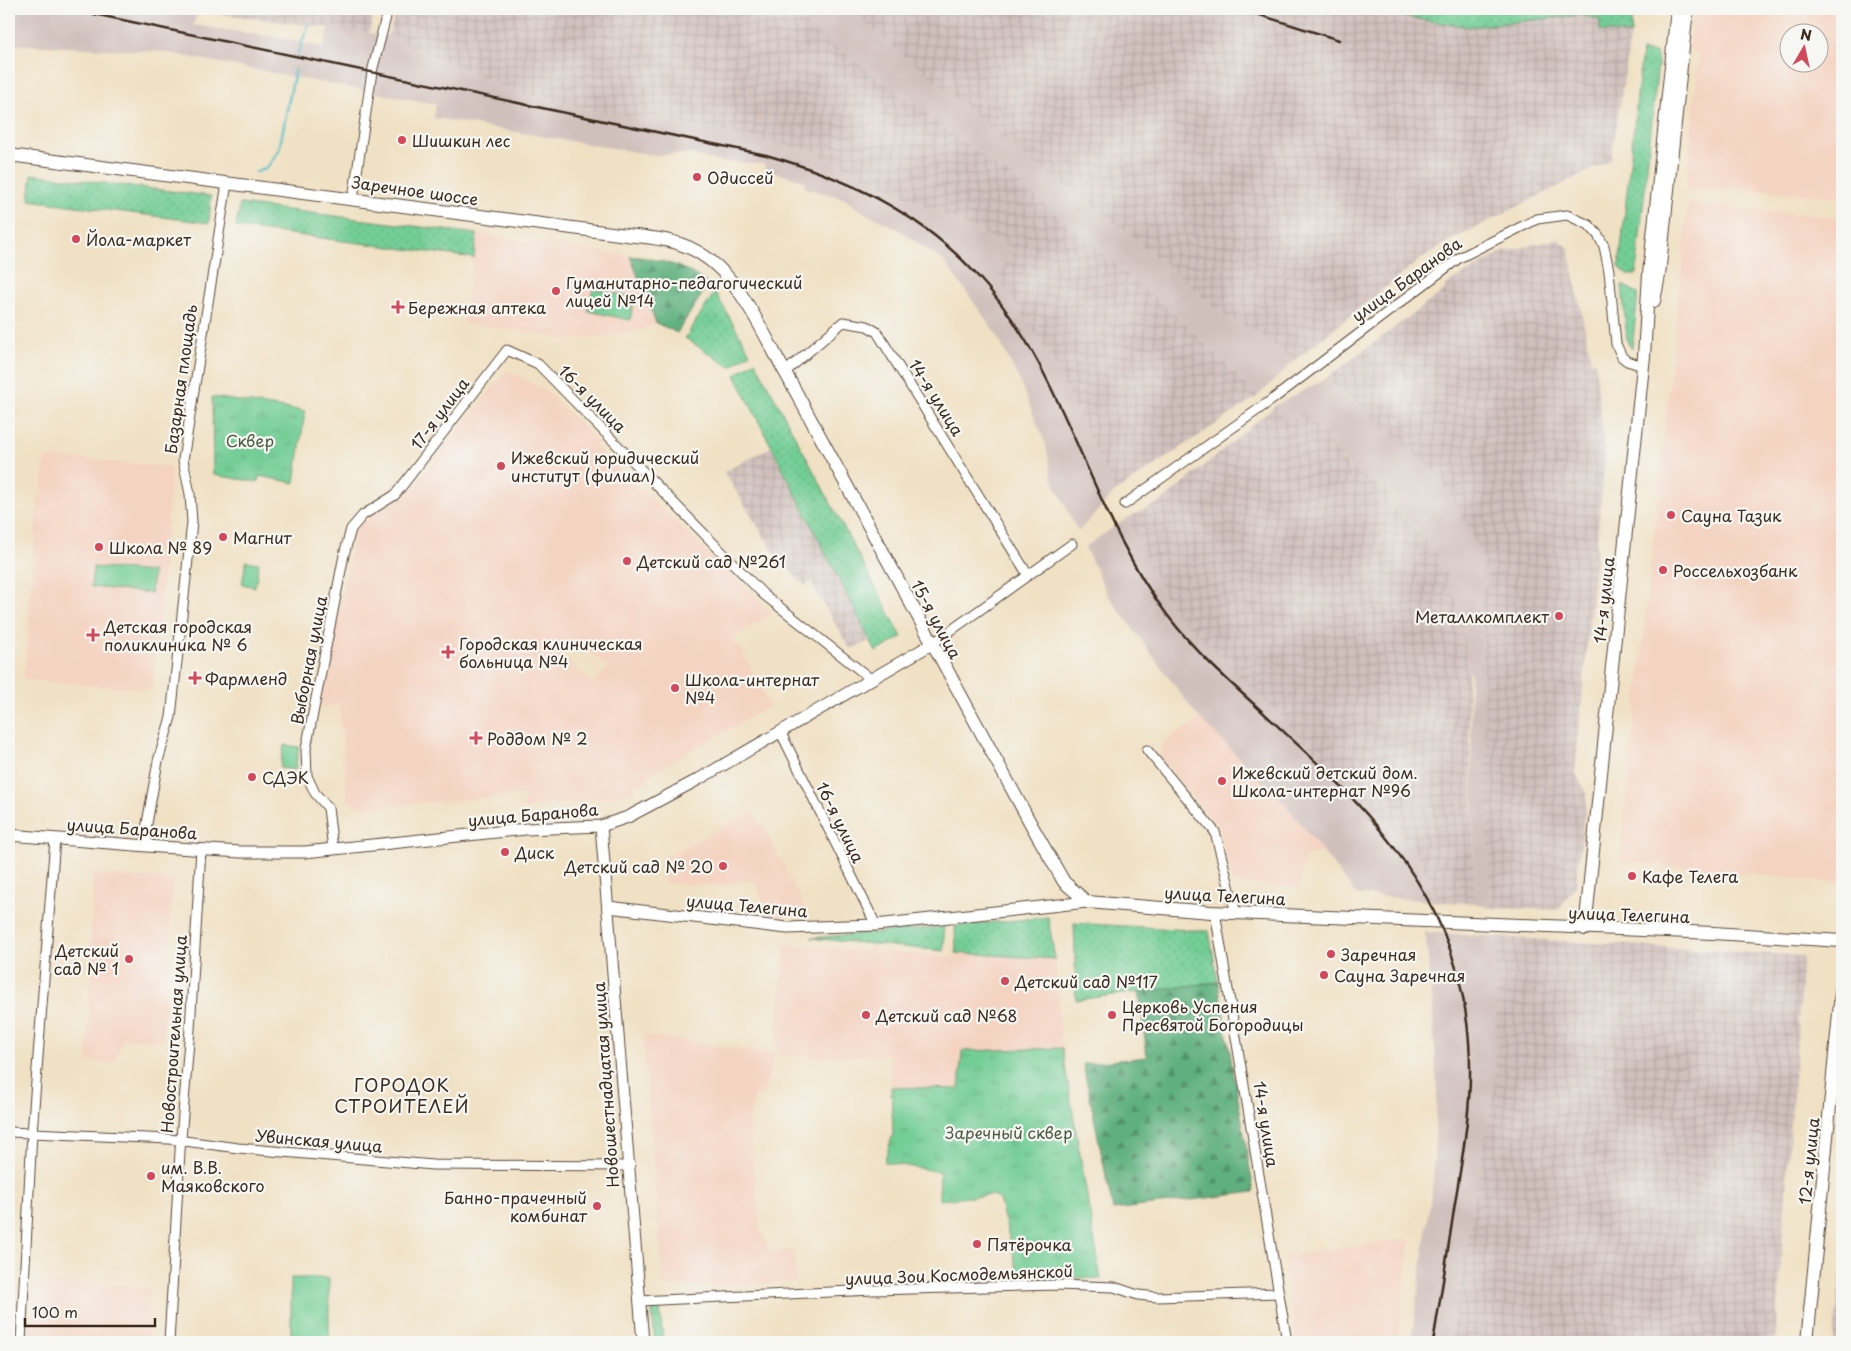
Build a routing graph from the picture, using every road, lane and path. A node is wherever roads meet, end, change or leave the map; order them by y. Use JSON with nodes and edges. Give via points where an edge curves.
{"nodes":[{"id":1,"x":388,"y":9,"type":"edge"},
{"id":2,"x":1678,"y":9,"type":"edge"},
{"id":3,"x":1686,"y":9,"type":"edge"},
{"id":4,"x":9,"y":155,"type":"edge"},
{"id":5,"x":227,"y":183,"type":"junction"},
{"id":6,"x":353,"y":198,"type":"junction"},
{"id":7,"x":1654,"y":275,"type":"junction"},
{"id":8,"x":769,"y":344,"type":"joint"},
{"id":9,"x":508,"y":350,"type":"joint"},
{"id":10,"x":1644,"y":361,"type":"junction"},
{"id":11,"x":785,"y":372,"type":"junction"},
{"id":12,"x":395,"y":495,"type":"joint"},
{"id":13,"x":1125,"y":504,"type":"dead end"},
{"id":14,"x":1072,"y":544,"type":"dead end"},
{"id":15,"x":1028,"y":576,"type":"junction"},
{"id":16,"x":932,"y":644,"type":"junction"},
{"id":17,"x":871,"y":679,"type":"junction"},
{"id":18,"x":780,"y":731,"type":"junction"},
{"id":19,"x":1147,"y":750,"type":"dead end"},
{"id":20,"x":601,"y":826,"type":"junction"},
{"id":21,"x":9,"y":835,"type":"edge"},
{"id":22,"x":55,"y":839,"type":"junction"},
{"id":23,"x":149,"y":846,"type":"junction"},
{"id":24,"x":333,"y":848,"type":"junction"},
{"id":25,"x":201,"y":849,"type":"junction"},
{"id":26,"x":1087,"y":902,"type":"junction"},
{"id":27,"x":608,"y":907,"type":"junction"},
{"id":28,"x":1215,"y":912,"type":"junction"},
{"id":29,"x":1236,"y":913,"type":"junction"},
{"id":30,"x":876,"y":925,"type":"junction"},
{"id":31,"x":1586,"y":928,"type":"junction"},
{"id":32,"x":1842,"y":941,"type":"edge"},
{"id":33,"x":1842,"y":983,"type":"edge"},
{"id":34,"x":9,"y":1132,"type":"edge"},
{"id":35,"x":32,"y":1133,"type":"junction"},
{"id":36,"x":181,"y":1140,"type":"junction"},
{"id":37,"x":628,"y":1166,"type":"junction"},
{"id":38,"x":1279,"y":1293,"type":"junction"},
{"id":39,"x":639,"y":1301,"type":"junction"},
{"id":40,"x":21,"y":1342,"type":"edge"},
{"id":41,"x":169,"y":1342,"type":"edge"},
{"id":42,"x":643,"y":1342,"type":"edge"},
{"id":43,"x":1287,"y":1342,"type":"edge"},
{"id":44,"x":1807,"y":1342,"type":"edge"}],
"edges":[{"from":1,"to":6,"type":"street","via":[[372,72]]},
{"from":2,"to":7,"type":"main road"},
{"from":3,"to":7,"type":"main road"},
{"from":4,"to":5,"type":"main road","name":"Заречное шоссе"},
{"from":5,"to":6,"type":"main road","name":"Заречное шоссе"},
{"from":5,"to":23,"type":"street","name":"Базарная площадь","via":[[182,460],[192,522],[171,717],[158,761],[145,835]]},
{"from":6,"to":8,"type":"main road","name":"Заречное шоссе","via":[[679,243],[717,264],[744,300]]},
{"from":7,"to":10,"type":"main road","name":"14-я улица"},
{"from":8,"to":11,"type":"main road","name":"15-я улица"},
{"from":9,"to":12,"type":"street","name":"17-я улица"},
{"from":9,"to":17,"type":"street","name":"16-я улица","via":[[538,364],[763,594]]},
{"from":10,"to":13,"type":"street","name":"улица Баранова","via":[[1627,361],[1616,344],[1609,271],[1604,246],[1598,235],[1588,225],[1567,215],[1537,219],[1459,258],[1273,399]]},
{"from":10,"to":31,"type":"main road","name":"14-я улица"},
{"from":11,"to":15,"type":"street","name":"14-я улица","via":[[842,322],[868,326],[877,332]]},
{"from":11,"to":16,"type":"main road","name":"15-я улица"},
{"from":12,"to":24,"type":"street","name":"Выборная улица","via":[[363,515],[351,529],[306,748],[308,776],[315,793],[328,808]]},
{"from":14,"to":15,"type":"street","name":"улица Баранова"},
{"from":15,"to":16,"type":"street","name":"улица Баранова"},
{"from":16,"to":17,"type":"street","name":"улица Баранова"},
{"from":16,"to":26,"type":"main road","name":"15-я улица","via":[[1064,882]]},
{"from":17,"to":18,"type":"street","name":"улица Баранова"},
{"from":18,"to":20,"type":"street","name":"улица Баранова","via":[[637,812]]},
{"from":18,"to":30,"type":"street","name":"16-я улица"},
{"from":19,"to":29,"type":"street","via":[[1215,832]]},
{"from":20,"to":24,"type":"street","name":"улица Баранова","via":[[526,829]]},
{"from":20,"to":27,"type":"street","name":"Новошестнадцатая улица"},
{"from":21,"to":22,"type":"street","name":"улица Баранова"},
{"from":22,"to":23,"type":"street","name":"улица Баранова"},
{"from":22,"to":35,"type":"street"},
{"from":23,"to":25,"type":"street","name":"улица Баранова"},
{"from":24,"to":25,"type":"street","name":"улица Баранова","via":[[275,852]]},
{"from":25,"to":36,"type":"street","name":"Новостроительная улица"},
{"from":26,"to":28,"type":"main road","name":"улица Телегина"},
{"from":26,"to":30,"type":"street","name":"улица Телегина"},
{"from":27,"to":30,"type":"street","name":"улица Телегина","via":[[787,928]]},
{"from":27,"to":37,"type":"street","name":"Новошестнадцатая улица"},
{"from":28,"to":29,"type":"main road","name":"улица Телегина"},
{"from":28,"to":38,"type":"street","name":"14-я улица"},
{"from":29,"to":31,"type":"main road","name":"улица Телегина"},
{"from":31,"to":32,"type":"main road","name":"улица Телегина"},
{"from":33,"to":44,"type":"main road","name":"12-я улица"},
{"from":34,"to":35,"type":"street","name":"Увинская улица"},
{"from":35,"to":36,"type":"street","name":"Увинская улица"},
{"from":35,"to":40,"type":"street"},
{"from":36,"to":37,"type":"street","name":"Увинская улица","via":[[434,1165]]},
{"from":36,"to":41,"type":"street","name":"Новостроительная улица"},
{"from":37,"to":39,"type":"street","name":"Новошестнадцатая улица"},
{"from":38,"to":39,"type":"street","name":"улица Зои Космодемьянской","via":[[1157,1297],[1114,1287],[1049,1285]]},
{"from":38,"to":43,"type":"street","name":"14-я улица"},
{"from":39,"to":42,"type":"street","name":"Новошестнадцатая улица"}]}
